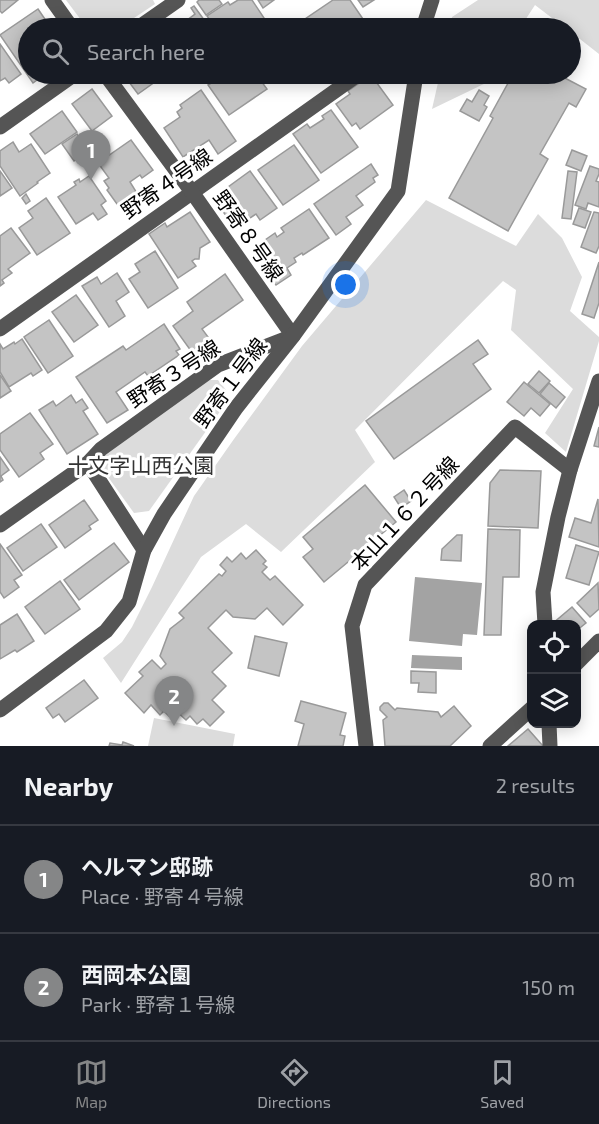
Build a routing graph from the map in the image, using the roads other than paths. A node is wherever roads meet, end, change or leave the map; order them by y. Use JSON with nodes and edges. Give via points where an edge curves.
{"nodes":[{"id":1,"x":52,"y":0,"type":"edge"},
{"id":2,"x":178,"y":0,"type":"edge"},
{"id":3,"x":432,"y":0,"type":"edge"},
{"id":4,"x":65,"y":18,"type":"edge"},
{"id":5,"x":152,"y":18,"type":"edge"},
{"id":6,"x":426,"y":18,"type":"edge"},
{"id":7,"x":61,"y":84,"type":"edge"},
{"id":8,"x":112,"y":84,"type":"edge"},
{"id":9,"x":344,"y":84,"type":"edge"},
{"id":10,"x":414,"y":84,"type":"edge"},
{"id":11,"x":0,"y":127,"type":"edge"},
{"id":12,"x":192,"y":192,"type":"junction"},
{"id":13,"x":0,"y":329,"type":"edge"},
{"id":14,"x":293,"y":336,"type":"junction"},
{"id":15,"x":599,"y":381,"type":"edge"},
{"id":16,"x":88,"y":463,"type":"junction"},
{"id":17,"x":570,"y":470,"type":"junction"},
{"id":18,"x":0,"y":525,"type":"edge"},
{"id":19,"x":144,"y":550,"type":"junction"},
{"id":20,"x":545,"y":620,"type":"edge"},
{"id":21,"x":599,"y":641,"type":"edge"},
{"id":22,"x":581,"y":659,"type":"edge"},
{"id":23,"x":0,"y":710,"type":"edge"},
{"id":24,"x":527,"y":712,"type":"edge"},
{"id":25,"x":549,"y":728,"type":"edge"},
{"id":26,"x":366,"y":746,"type":"edge"},
{"id":27,"x":490,"y":746,"type":"edge"},
{"id":28,"x":550,"y":746,"type":"edge"}],
"edges":[{"from":1,"to":4,"type":"street"},
{"from":2,"to":5,"type":"street"},
{"from":3,"to":6,"type":"street"},
{"from":7,"to":11,"type":"street"},
{"from":8,"to":12,"type":"street","name":"野寄８号線"},
{"from":9,"to":12,"type":"street","name":"野寄４号線"},
{"from":10,"to":14,"type":"street","name":"野寄１号線","via":[[398,191]]},
{"from":12,"to":13,"type":"street","name":"野寄４号線"},
{"from":12,"to":14,"type":"street","name":"野寄８号線"},
{"from":14,"to":16,"type":"street","name":"野寄３号線","via":[[218,365],[101,449]]},
{"from":14,"to":19,"type":"street","name":"野寄１号線","via":[[236,408]]},
{"from":15,"to":17,"type":"street"},
{"from":16,"to":18,"type":"street","name":"野寄３号線"},
{"from":16,"to":19,"type":"street"},
{"from":17,"to":20,"type":"street","via":[[543,592]]},
{"from":17,"to":26,"type":"street","name":"本山１６２号線","via":[[515,427],[365,585],[352,626]]},
{"from":19,"to":23,"type":"street","name":"野寄１号線","via":[[129,602],[106,632]]},
{"from":21,"to":22,"type":"street"},
{"from":24,"to":27,"type":"street"},
{"from":25,"to":28,"type":"street"}]}
